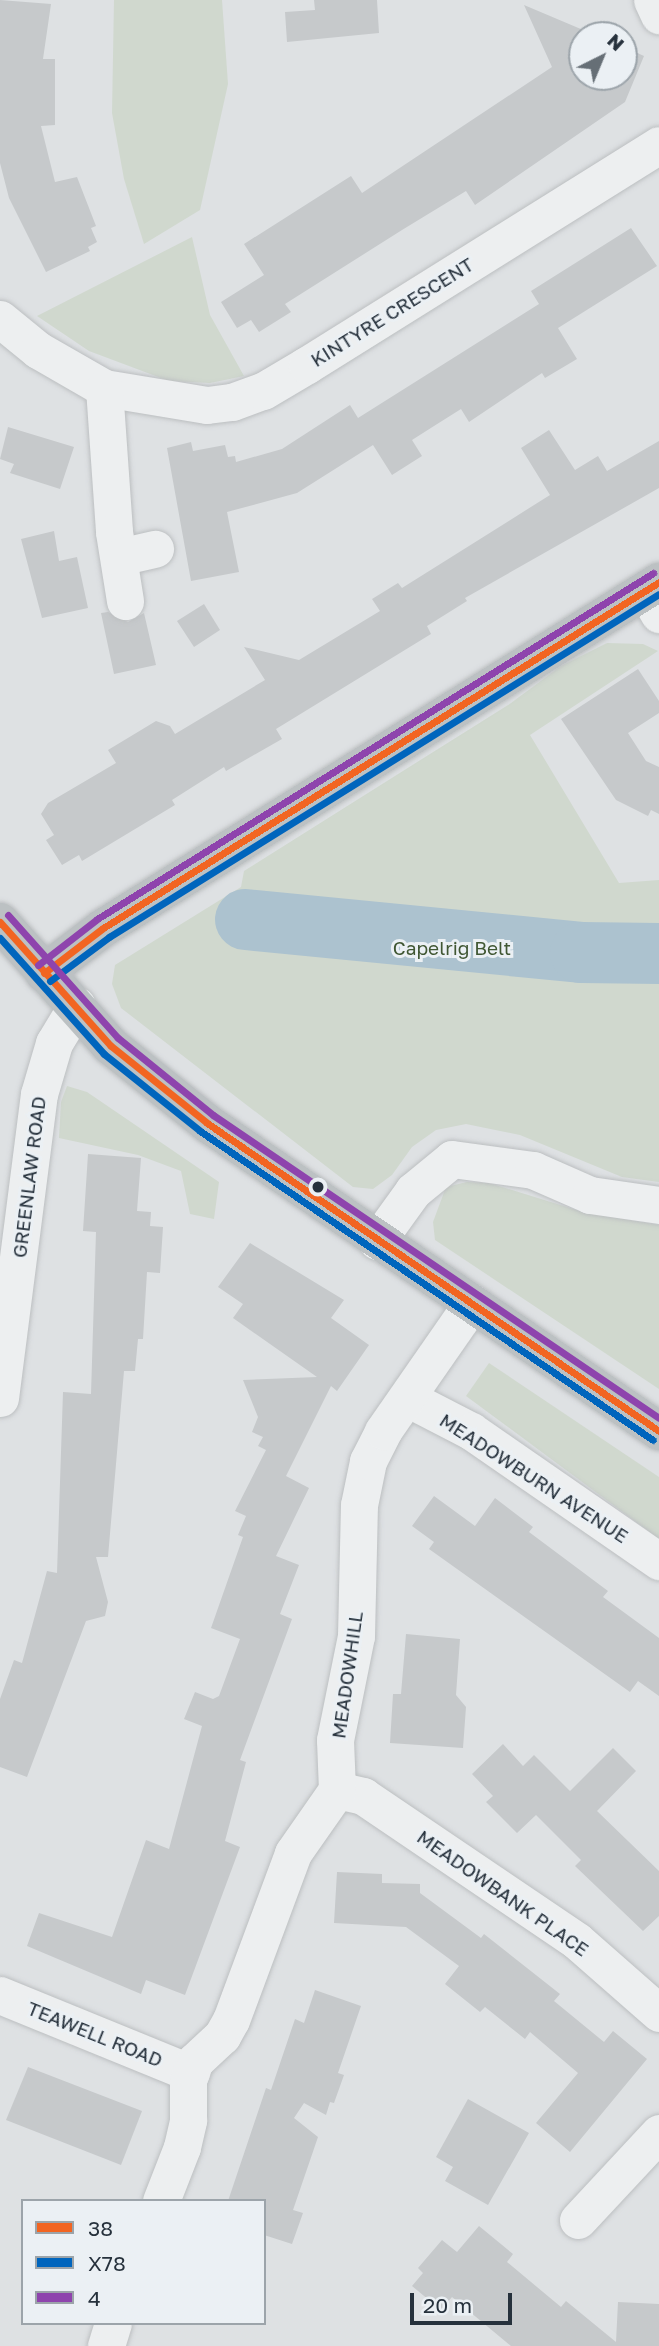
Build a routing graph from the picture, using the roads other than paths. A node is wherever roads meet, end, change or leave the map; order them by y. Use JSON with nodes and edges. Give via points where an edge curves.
{"nodes":[{"id":1,"x":652,"y":0,"type":"edge"},
{"id":2,"x":659,"y":15,"type":"edge"},
{"id":3,"x":659,"y":145,"type":"edge"},
{"id":4,"x":0,"y":319,"type":"edge"},
{"id":5,"x":104,"y":388,"type":"junction"},
{"id":6,"x":155,"y":549,"type":"dead end"},
{"id":7,"x":119,"y":557,"type":"junction"},
{"id":8,"x":654,"y":595,"type":"edge"},
{"id":9,"x":125,"y":601,"type":"dead end"},
{"id":10,"x":0,"y":922,"type":"edge"},
{"id":11,"x":44,"y":973,"type":"junction"},
{"id":12,"x":76,"y":1005,"type":"junction"},
{"id":13,"x":659,"y":1205,"type":"edge"},
{"id":14,"x":377,"y":1241,"type":"junction"},
{"id":15,"x":472,"y":1303,"type":"junction"},
{"id":16,"x":0,"y":1398,"type":"edge"},
{"id":17,"x":407,"y":1398,"type":"junction"},
{"id":18,"x":659,"y":1431,"type":"edge"},
{"id":19,"x":659,"y":1561,"type":"edge"},
{"id":20,"x":337,"y":1790,"type":"junction"},
{"id":21,"x":0,"y":1995,"type":"edge"},
{"id":22,"x":659,"y":2013,"type":"edge"},
{"id":23,"x":191,"y":2073,"type":"junction"},
{"id":24,"x":659,"y":2133,"type":"edge"},
{"id":25,"x":162,"y":2199,"type":"edge"},
{"id":26,"x":578,"y":2220,"type":"dead end"},
{"id":27,"x":112,"y":2325,"type":"edge"},
{"id":28,"x":106,"y":2346,"type":"edge"}],
"edges":[{"from":1,"to":2,"type":"street"},
{"from":3,"to":5,"type":"street","name":"KINTYRE CRESCENT","via":[[263,391],[207,405]]},
{"from":4,"to":5,"type":"street","name":"KINTYRE CRESCENT","via":[[38,350]]},
{"from":5,"to":7,"type":"street"},
{"from":6,"to":7,"type":"street"},
{"from":7,"to":9,"type":"street"},
{"from":8,"to":11,"type":"street","via":[[103,928]]},
{"from":10,"to":11,"type":"street"},
{"from":11,"to":12,"type":"street"},
{"from":12,"to":14,"type":"street","via":[[111,1046],[208,1123]]},
{"from":12,"to":16,"type":"street","name":"GREENLAW ROAD","via":[[54,1043],[38,1094]]},
{"from":13,"to":14,"type":"street","via":[[590,1195],[533,1170],[452,1159],[413,1191]]},
{"from":14,"to":15,"type":"street"},
{"from":15,"to":17,"type":"street","name":"MEADOWHILL"},
{"from":15,"to":18,"type":"street"},
{"from":17,"to":19,"type":"street","name":"MEADOWBURN AVENUE","via":[[471,1432]]},
{"from":17,"to":20,"type":"street","name":"MEADOWHILL","via":[[368,1461],[359,1505],[356,1636],[335,1740]]},
{"from":20,"to":22,"type":"street","name":"MEADOWBANK PLACE","via":[[363,1796],[577,1941]]},
{"from":20,"to":23,"type":"street","via":[[293,1853],[231,2020]]},
{"from":21,"to":23,"type":"street","name":"TEAWELL ROAD"},
{"from":23,"to":25,"type":"street","via":[[182,2147]]},
{"from":24,"to":26,"type":"street"},
{"from":27,"to":28,"type":"street"}]}
